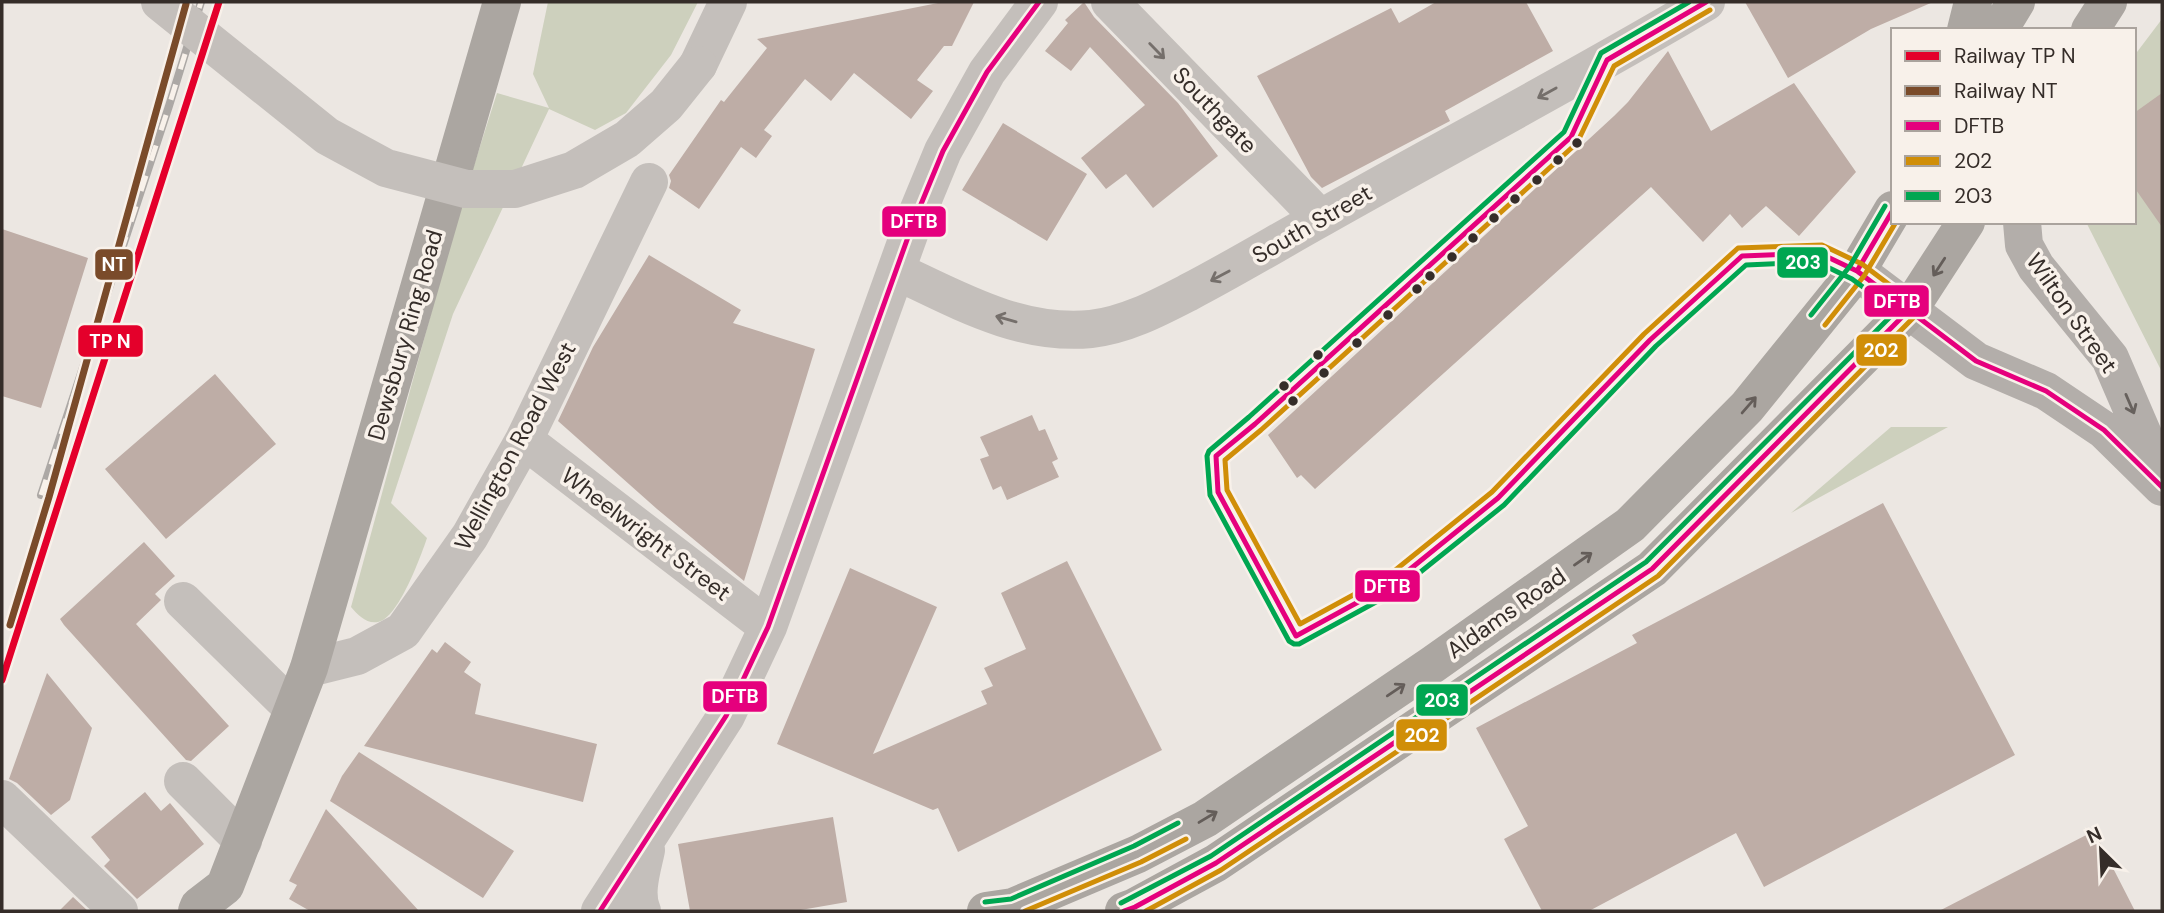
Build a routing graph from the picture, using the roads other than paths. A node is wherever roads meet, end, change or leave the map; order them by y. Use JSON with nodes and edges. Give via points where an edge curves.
{"nodes":[{"id":1,"x":160,"y":2,"type":"edge"},
{"id":2,"x":502,"y":2,"type":"edge"},
{"id":3,"x":749,"y":2,"type":"edge"},
{"id":4,"x":1039,"y":2,"type":"edge"},
{"id":5,"x":1110,"y":2,"type":"edge"},
{"id":6,"x":1706,"y":2,"type":"edge"},
{"id":7,"x":1973,"y":2,"type":"edge"},
{"id":8,"x":2016,"y":2,"type":"edge"},
{"id":9,"x":2108,"y":2,"type":"edge"},
{"id":10,"x":722,"y":15,"type":"edge"},
{"id":11,"x":1966,"y":28,"type":"edge"},
{"id":12,"x":2000,"y":28,"type":"edge"},
{"id":13,"x":2091,"y":28,"type":"edge"},
{"id":14,"x":649,"y":182,"type":"dead end"},
{"id":15,"x":1891,"y":213,"type":"edge"},
{"id":16,"x":1320,"y":218,"type":"junction"},
{"id":17,"x":1965,"y":224,"type":"edge"},
{"id":18,"x":2022,"y":224,"type":"edge"},
{"id":19,"x":896,"y":271,"type":"junction"},
{"id":20,"x":1857,"y":271,"type":"junction"},
{"id":21,"x":1909,"y":310,"type":"junction"},
{"id":22,"x":524,"y":440,"type":"junction"},
{"id":23,"x":2162,"y":479,"type":"edge"},
{"id":24,"x":2162,"y":487,"type":"edge"},
{"id":25,"x":183,"y":601,"type":"dead end"},
{"id":26,"x":768,"y":627,"type":"junction"},
{"id":27,"x":309,"y":668,"type":"junction"},
{"id":28,"x":293,"y":709,"type":"junction"},
{"id":29,"x":183,"y":781,"type":"dead end"},
{"id":30,"x":2,"y":799,"type":"edge"},
{"id":31,"x":650,"y":834,"type":"junction"},
{"id":32,"x":243,"y":841,"type":"junction"},
{"id":33,"x":228,"y":899,"type":"edge"},
{"id":34,"x":999,"y":909,"type":"edge"},
{"id":35,"x":119,"y":911,"type":"edge"},
{"id":36,"x":197,"y":911,"type":"edge"},
{"id":37,"x":600,"y":911,"type":"edge"},
{"id":38,"x":642,"y":911,"type":"edge"},
{"id":39,"x":1124,"y":911,"type":"edge"}],
"edges":[{"from":1,"to":10,"type":"street","bridge":true,"via":[[327,136],[386,168],[466,189],[515,189],[574,170],[627,139],[666,105],[698,65]]},
{"from":2,"to":27,"type":"highway","name":"Dewsbury Ring Road"},
{"from":3,"to":10,"type":"street"},
{"from":4,"to":19,"type":"street","via":[[987,72],[943,151]]},
{"from":5,"to":16,"type":"street","name":"Southgate","one_way":true},
{"from":6,"to":16,"type":"street","name":"South Street","one_way":true},
{"from":7,"to":11,"type":"highway"},
{"from":8,"to":12,"type":"highway"},
{"from":9,"to":13,"type":"highway"},
{"from":14,"to":22,"type":"street","name":"Wellington Road West"},
{"from":15,"to":20,"type":"highway","name":"Aldams Road"},
{"from":16,"to":19,"type":"street","name":"South Street","one_way":true,"via":[[1143,316],[1092,329],[1041,328],[996,316]]},
{"from":17,"to":21,"type":"highway","name":"Aldams Road","one_way":true},
{"from":18,"to":23,"type":"main road","name":"Wilton Street","one_way":true,"via":[[2024,246],[2036,267],[2110,358]]},
{"from":19,"to":26,"type":"street"},
{"from":20,"to":21,"type":"main road"},
{"from":34,"to":20,"type":"highway","name":"Aldams Road","one_way":true,"via":[[1138,853],[1205,819],[1630,526],[1747,407]]},
{"from":21,"to":24,"type":"main road","via":[[1976,361],[2046,391],[2104,430]]},
{"from":21,"to":39,"type":"highway","name":"Aldams Road","via":[[1652,569],[1216,863]]},
{"from":22,"to":26,"type":"street","name":"Wheelwright Street"},
{"from":22,"to":27,"type":"street","name":"Wellington Road West","via":[[470,536],[403,631],[357,656]]},
{"from":25,"to":28,"type":"street"},
{"from":26,"to":31,"type":"street","via":[[726,716]]},
{"from":27,"to":28,"type":"highway"},
{"from":28,"to":32,"type":"highway"},
{"from":29,"to":32,"type":"street"},
{"from":30,"to":35,"type":"street"},
{"from":31,"to":37,"type":"street"},
{"from":31,"to":38,"type":"street","via":[[640,878]]},
{"from":32,"to":33,"type":"highway"},
{"from":33,"to":36,"type":"highway","via":[[199,906]]}]}
